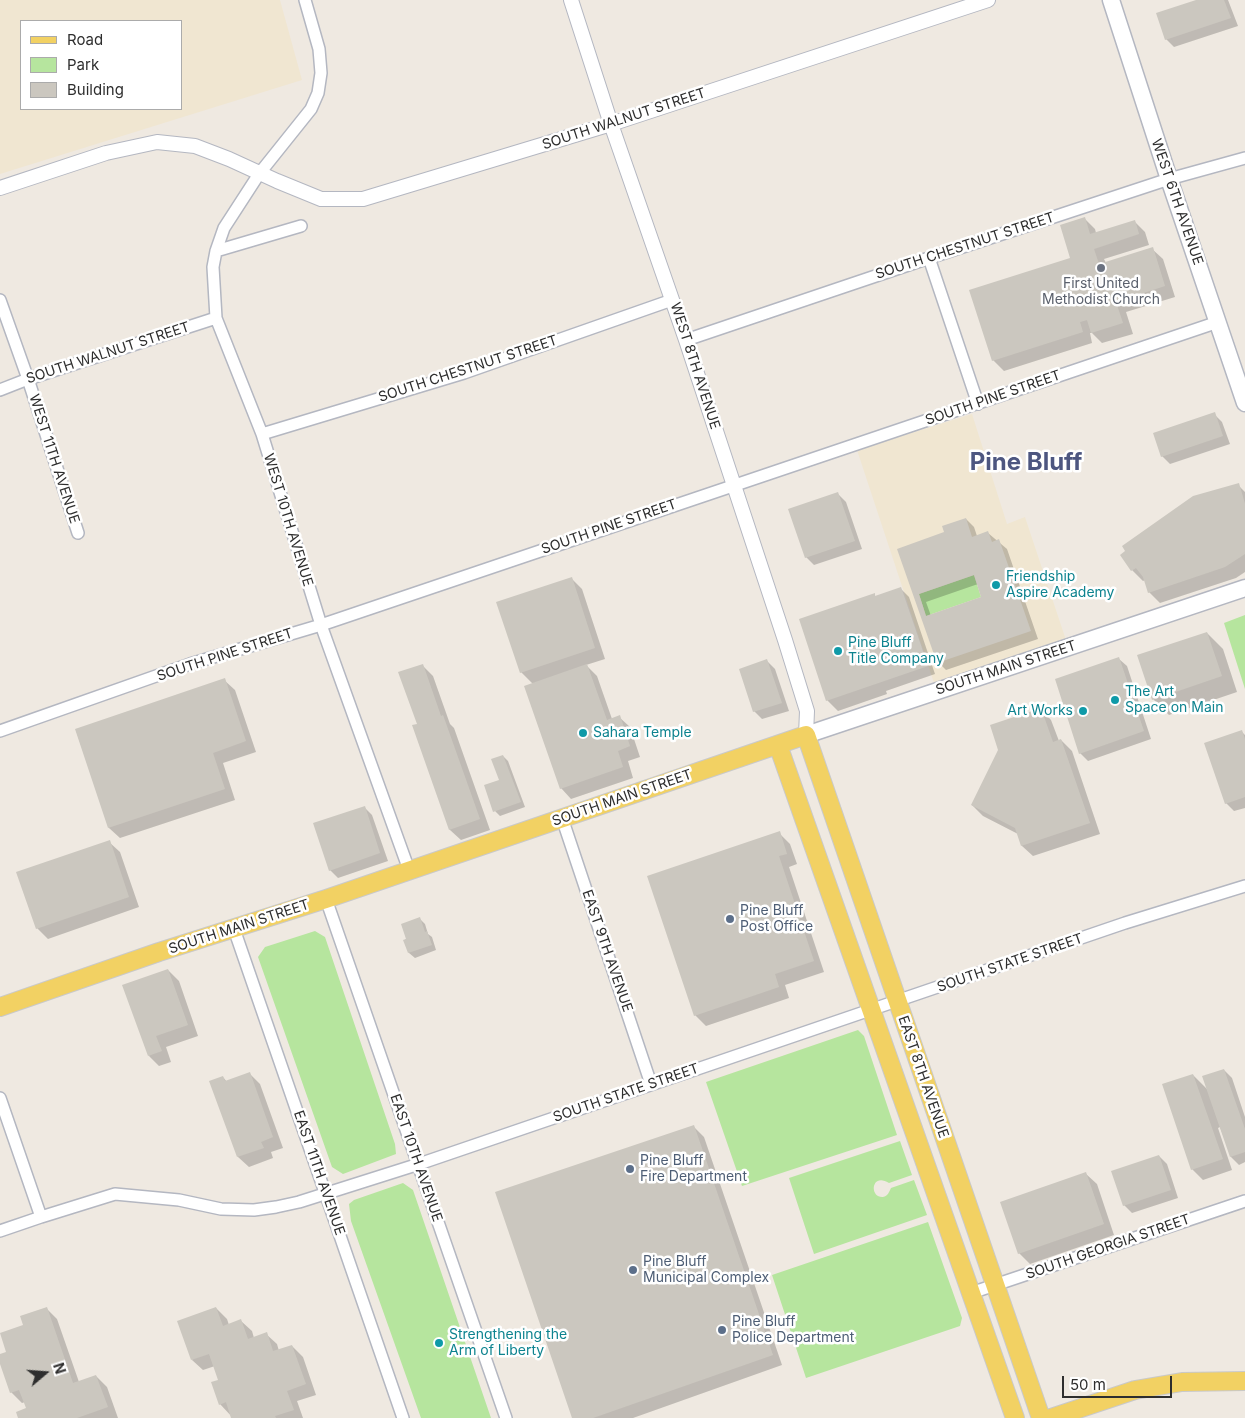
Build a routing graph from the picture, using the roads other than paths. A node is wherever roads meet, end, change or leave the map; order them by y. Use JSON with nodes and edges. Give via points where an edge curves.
{"nodes":[{"id":1,"x":304,"y":0,"type":"edge"},
{"id":2,"x":571,"y":0,"type":"edge"},
{"id":3,"x":988,"y":0,"type":"edge"},
{"id":4,"x":1111,"y":0,"type":"edge"},
{"id":5,"x":611,"y":124,"type":"junction"},
{"id":6,"x":1245,"y":158,"type":"edge"},
{"id":7,"x":259,"y":174,"type":"junction"},
{"id":8,"x":1169,"y":179,"type":"junction"},
{"id":9,"x":0,"y":188,"type":"edge"},
{"id":10,"x":301,"y":226,"type":"dead end"},
{"id":11,"x":216,"y":251,"type":"junction"},
{"id":12,"x":929,"y":258,"type":"junction"},
{"id":13,"x":0,"y":300,"type":"edge"},
{"id":14,"x":672,"y":300,"type":"junction"},
{"id":15,"x":216,"y":318,"type":"junction"},
{"id":16,"x":1218,"y":322,"type":"junction"},
{"id":17,"x":686,"y":340,"type":"junction"},
{"id":18,"x":1240,"y":372,"type":"edge"},
{"id":19,"x":28,"y":379,"type":"junction"},
{"id":20,"x":0,"y":390,"type":"edge"},
{"id":21,"x":1245,"y":403,"type":"edge"},
{"id":22,"x":978,"y":404,"type":"junction"},
{"id":23,"x":262,"y":434,"type":"junction"},
{"id":24,"x":734,"y":485,"type":"junction"},
{"id":25,"x":78,"y":533,"type":"dead end"},
{"id":26,"x":1245,"y":588,"type":"edge"},
{"id":27,"x":320,"y":625,"type":"junction"},
{"id":28,"x":0,"y":731,"type":"edge"},
{"id":29,"x":806,"y":735,"type":"junction"},
{"id":30,"x":778,"y":745,"type":"junction"},
{"id":31,"x":562,"y":818,"type":"junction"},
{"id":32,"x":409,"y":870,"type":"junction"},
{"id":33,"x":1245,"y":886,"type":"edge"},
{"id":34,"x":326,"y":899,"type":"junction"},
{"id":35,"x":234,"y":929,"type":"junction"},
{"id":36,"x":898,"y":1002,"type":"junction"},
{"id":37,"x":0,"y":1007,"type":"edge"},
{"id":38,"x":872,"y":1010,"type":"junction"},
{"id":39,"x":651,"y":1084,"type":"junction"},
{"id":40,"x":0,"y":1098,"type":"edge"},
{"id":41,"x":419,"y":1164,"type":"junction"},
{"id":42,"x":326,"y":1193,"type":"junction"},
{"id":43,"x":1245,"y":1201,"type":"edge"},
{"id":44,"x":40,"y":1217,"type":"junction"},
{"id":45,"x":0,"y":1231,"type":"edge"},
{"id":46,"x":995,"y":1285,"type":"junction"},
{"id":47,"x":971,"y":1293,"type":"junction"},
{"id":48,"x":1245,"y":1381,"type":"edge"},
{"id":49,"x":403,"y":1418,"type":"edge"},
{"id":50,"x":506,"y":1418,"type":"edge"},
{"id":51,"x":1015,"y":1418,"type":"edge"},
{"id":52,"x":1041,"y":1418,"type":"edge"},
{"id":53,"x":1051,"y":1418,"type":"edge"}],
"edges":[{"from":1,"to":7,"type":"street","name":"WEST 10TH AVENUE","via":[[320,49],[318,93],[311,109]]},
{"from":2,"to":5,"type":"street","name":"WEST 8TH AVENUE"},
{"from":3,"to":5,"type":"street","name":"SOUTH WALNUT STREET"},
{"from":4,"to":8,"type":"main road","name":"WEST 6TH AVENUE"},
{"from":5,"to":7,"type":"street","name":"SOUTH WALNUT STREET","via":[[363,199],[321,199]]},
{"from":5,"to":14,"type":"street","name":"WEST 8TH AVENUE"},
{"from":6,"to":8,"type":"street","name":"SOUTH CHESTNUT STREET"},
{"from":7,"to":9,"type":"street","name":"SOUTH WALNUT STREET","via":[[195,146],[157,142],[106,153]]},
{"from":7,"to":11,"type":"street","name":"WEST 10TH AVENUE","via":[[224,228]]},
{"from":8,"to":12,"type":"street","name":"SOUTH CHESTNUT STREET"},
{"from":8,"to":16,"type":"main road","name":"WEST 6TH AVENUE"},
{"from":10,"to":11,"type":"street"},
{"from":11,"to":15,"type":"street","name":"WEST 10TH AVENUE","via":[[213,267]]},
{"from":12,"to":17,"type":"street","name":"SOUTH CHESTNUT STREET"},
{"from":12,"to":22,"type":"street"},
{"from":13,"to":19,"type":"street","name":"WEST 11TH AVENUE"},
{"from":14,"to":17,"type":"street","name":"WEST 8TH AVENUE"},
{"from":14,"to":23,"type":"street","name":"SOUTH CHESTNUT STREET","via":[[464,373]]},
{"from":15,"to":19,"type":"street","name":"SOUTH WALNUT STREET"},
{"from":15,"to":23,"type":"street","name":"WEST 10TH AVENUE"},
{"from":16,"to":18,"type":"main road","name":"WEST 6TH AVENUE"},
{"from":16,"to":22,"type":"street","name":"SOUTH PINE STREET"},
{"from":17,"to":24,"type":"street","name":"WEST 8TH AVENUE"},
{"from":18,"to":21,"type":"main road","name":"WEST 6TH AVENUE"},
{"from":19,"to":20,"type":"street","name":"SOUTH WALNUT STREET"},
{"from":19,"to":25,"type":"street","name":"WEST 11TH AVENUE"},
{"from":22,"to":24,"type":"street","name":"SOUTH PINE STREET"},
{"from":23,"to":27,"type":"street","name":"WEST 10TH AVENUE"},
{"from":24,"to":27,"type":"street","name":"SOUTH PINE STREET"},
{"from":24,"to":29,"type":"street","name":"WEST 8TH AVENUE","via":[[807,711]]},
{"from":26,"to":29,"type":"main road","name":"SOUTH MAIN STREET"},
{"from":27,"to":28,"type":"street","name":"SOUTH PINE STREET","via":[[190,664]]},
{"from":27,"to":32,"type":"street","name":"WEST 10TH AVENUE"},
{"from":29,"to":30,"type":"main road","name":"SOUTH MAIN STREET"},
{"from":29,"to":36,"type":"main road","name":"EAST 8TH AVENUE"},
{"from":30,"to":31,"type":"main road","name":"SOUTH MAIN STREET"},
{"from":30,"to":38,"type":"main road","name":"EAST 8TH AVENUE"},
{"from":31,"to":32,"type":"main road","name":"SOUTH MAIN STREET"},
{"from":31,"to":39,"type":"street","name":"EAST 9TH AVENUE"},
{"from":32,"to":34,"type":"main road","name":"SOUTH MAIN STREET"},
{"from":33,"to":36,"type":"street","name":"SOUTH STATE STREET","via":[[1125,923]]},
{"from":34,"to":35,"type":"main road","name":"SOUTH MAIN STREET"},
{"from":34,"to":41,"type":"street","name":"EAST 10TH AVENUE"},
{"from":35,"to":37,"type":"main road","name":"SOUTH MAIN STREET"},
{"from":35,"to":42,"type":"street","name":"EAST 11TH AVENUE"},
{"from":36,"to":38,"type":"street","name":"SOUTH STATE STREET"},
{"from":36,"to":46,"type":"main road","name":"EAST 8TH AVENUE"},
{"from":38,"to":39,"type":"street","name":"SOUTH STATE STREET"},
{"from":38,"to":47,"type":"main road","name":"EAST 8TH AVENUE"},
{"from":39,"to":41,"type":"street","name":"SOUTH STATE STREET"},
{"from":40,"to":44,"type":"street"},
{"from":41,"to":42,"type":"street","name":"SOUTH STATE STREET"},
{"from":41,"to":50,"type":"street","name":"EAST 10TH AVENUE"},
{"from":42,"to":44,"type":"street","name":"SOUTH STATE STREET","via":[[300,1202],[254,1210],[221,1209],[179,1200],[115,1194]]},
{"from":42,"to":49,"type":"street","name":"EAST 11TH AVENUE"},
{"from":43,"to":46,"type":"street","name":"SOUTH GEORGIA STREET"},
{"from":44,"to":45,"type":"street","name":"SOUTH STATE STREET"},
{"from":46,"to":47,"type":"street","name":"SOUTH GEORGIA STREET"},
{"from":46,"to":52,"type":"main road","name":"EAST 8TH AVENUE"},
{"from":47,"to":51,"type":"main road","name":"EAST 8TH AVENUE"},
{"from":48,"to":53,"type":"main road","via":[[1182,1382],[1136,1390]]}]}
